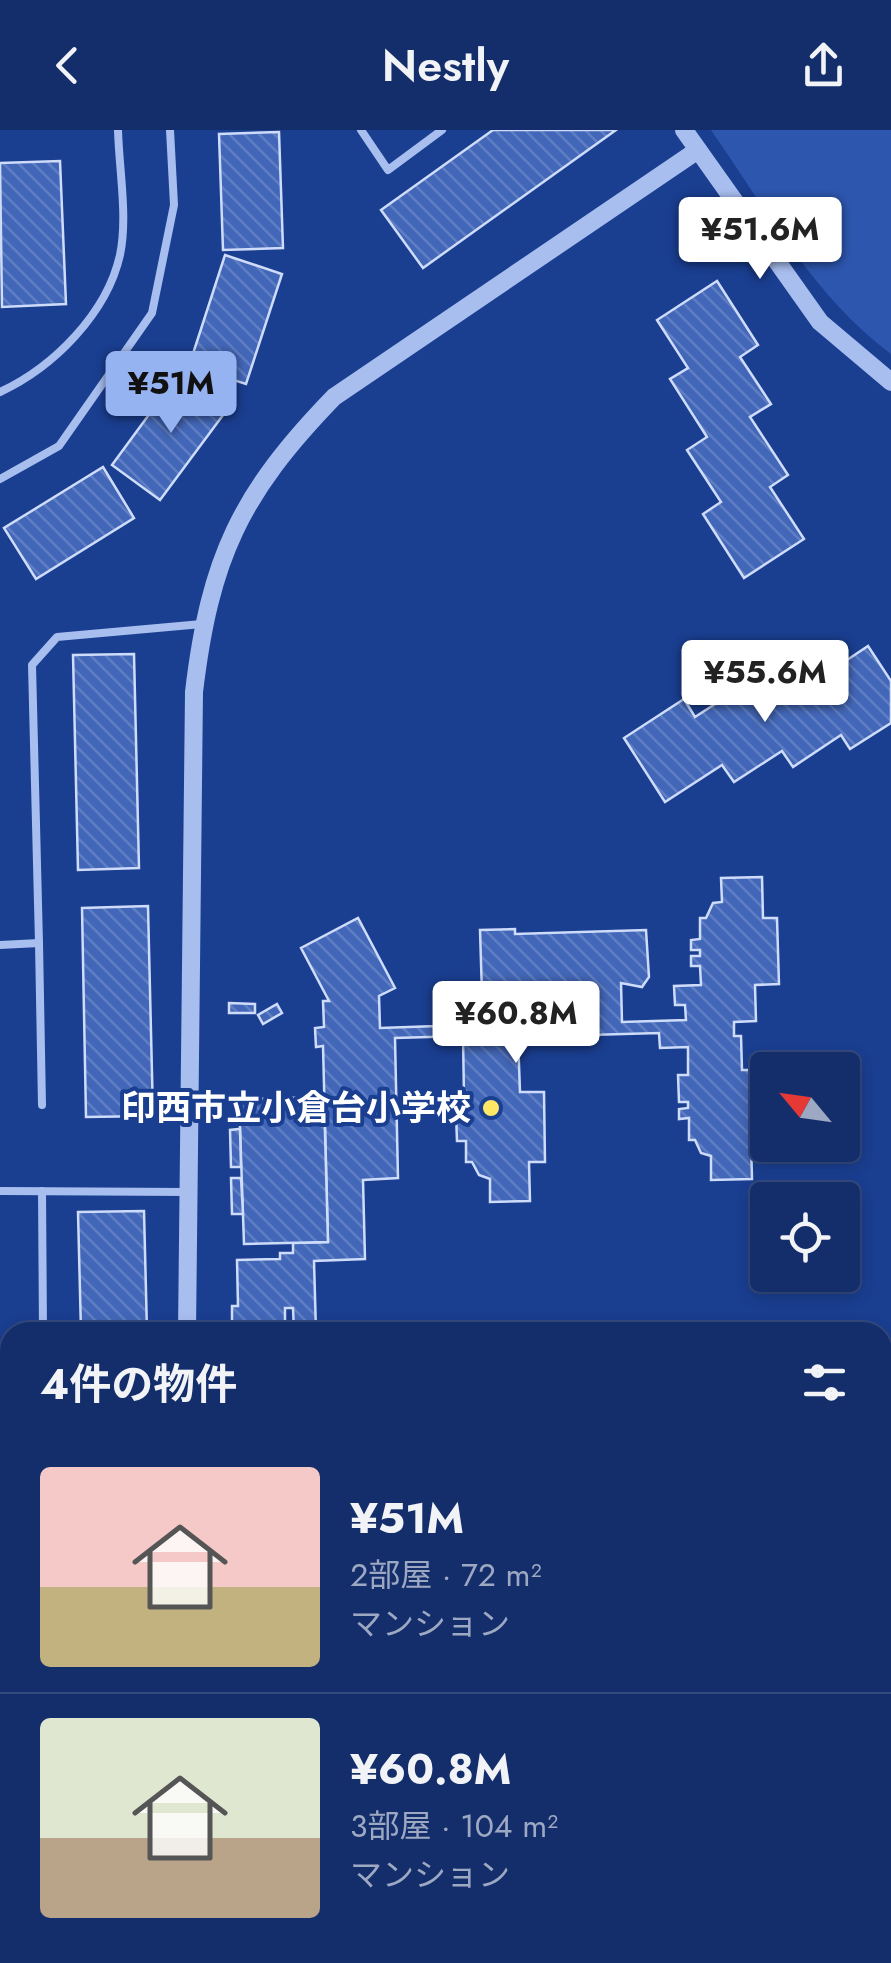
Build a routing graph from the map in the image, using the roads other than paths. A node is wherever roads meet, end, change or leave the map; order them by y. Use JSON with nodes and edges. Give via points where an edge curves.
{"nodes":[{"id":1,"x":118,"y":130,"type":"edge"},
{"id":2,"x":170,"y":130,"type":"edge"},
{"id":3,"x":361,"y":130,"type":"edge"},
{"id":4,"x":684,"y":130,"type":"edge"},
{"id":5,"x":437,"y":132,"type":"edge"},
{"id":6,"x":698,"y":150,"type":"junction"},
{"id":7,"x":891,"y":382,"type":"edge"},
{"id":8,"x":0,"y":392,"type":"edge"},
{"id":9,"x":0,"y":480,"type":"edge"},
{"id":10,"x":202,"y":624,"type":"junction"},
{"id":11,"x":39,"y":943,"type":"junction"},
{"id":12,"x":0,"y":944,"type":"edge"},
{"id":13,"x":42,"y":1105,"type":"dead end"},
{"id":14,"x":0,"y":1191,"type":"edge"},
{"id":15,"x":42,"y":1191,"type":"junction"},
{"id":16,"x":189,"y":1192,"type":"junction"},
{"id":17,"x":44,"y":1322,"type":"edge"},
{"id":18,"x":188,"y":1322,"type":"edge"}],
"edges":[{"from":1,"to":8,"type":"lane","via":[[120,252],[108,291],[52,357]]},
{"from":2,"to":9,"type":"lane","via":[[174,205],[152,313],[59,446]]},
{"from":3,"to":5,"type":"lane","via":[[388,170]]},
{"from":4,"to":6,"type":"street"},
{"from":6,"to":7,"type":"street","via":[[820,322]]},
{"from":6,"to":10,"type":"street","via":[[334,397],[252,497],[222,556]]},
{"from":10,"to":11,"type":"lane","via":[[58,637],[32,665]]},
{"from":10,"to":16,"type":"street","via":[[194,692]]},
{"from":11,"to":12,"type":"lane"},
{"from":11,"to":13,"type":"lane"},
{"from":14,"to":15,"type":"lane"},
{"from":15,"to":16,"type":"lane"},
{"from":15,"to":17,"type":"lane"},
{"from":16,"to":18,"type":"street"}]}
